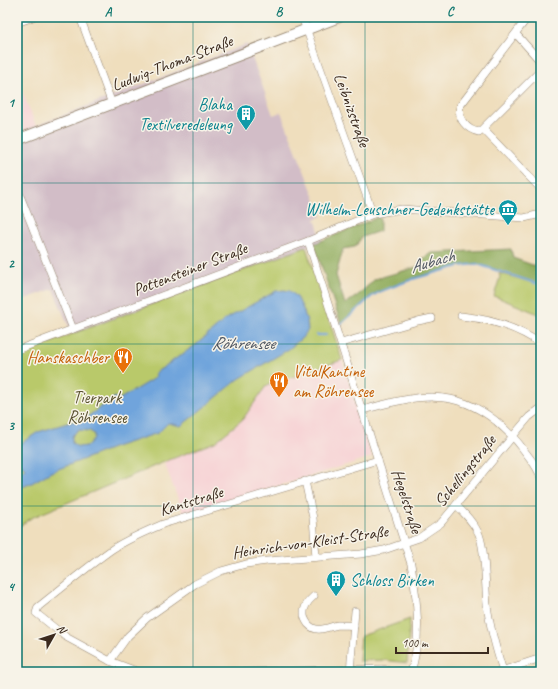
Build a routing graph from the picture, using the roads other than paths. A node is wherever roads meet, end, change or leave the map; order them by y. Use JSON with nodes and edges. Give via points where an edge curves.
{"nodes":[{"id":1,"x":33,"y":17,"type":"edge"},
{"id":2,"x":80,"y":17,"type":"edge"},
{"id":3,"x":302,"y":17,"type":"edge"},
{"id":4,"x":339,"y":17,"type":"edge"},
{"id":5,"x":528,"y":17,"type":"edge"},
{"id":6,"x":17,"y":23,"type":"edge"},
{"id":7,"x":307,"y":30,"type":"junction"},
{"id":8,"x":516,"y":34,"type":"junction"},
{"id":9,"x":541,"y":62,"type":"edge"},
{"id":10,"x":541,"y":70,"type":"edge"},
{"id":11,"x":112,"y":104,"type":"junction"},
{"id":12,"x":483,"y":129,"type":"junction"},
{"id":13,"x":17,"y":140,"type":"edge"},
{"id":14,"x":17,"y":188,"type":"edge"},
{"id":15,"x":541,"y":189,"type":"edge"},
{"id":16,"x":373,"y":214,"type":"junction"},
{"id":17,"x":541,"y":214,"type":"edge"},
{"id":18,"x":308,"y":241,"type":"junction"},
{"id":19,"x":461,"y":316,"type":"dead end"},
{"id":20,"x":432,"y":318,"type":"dead end"},
{"id":21,"x":73,"y":329,"type":"junction"},
{"id":22,"x":341,"y":343,"type":"junction"},
{"id":23,"x":541,"y":344,"type":"edge"},
{"id":24,"x":17,"y":350,"type":"edge"},
{"id":25,"x":541,"y":408,"type":"edge"},
{"id":26,"x":362,"y":410,"type":"junction"},
{"id":27,"x":513,"y":436,"type":"junction"},
{"id":28,"x":378,"y":460,"type":"junction"},
{"id":29,"x":541,"y":478,"type":"edge"},
{"id":30,"x":305,"y":481,"type":"junction"},
{"id":31,"x":456,"y":505,"type":"junction"},
{"id":32,"x":404,"y":543,"type":"junction"},
{"id":33,"x":316,"y":557,"type":"junction"},
{"id":34,"x":314,"y":596,"type":"dead end"},
{"id":35,"x":355,"y":611,"type":"dead end"},
{"id":36,"x":354,"y":626,"type":"junction"},
{"id":37,"x":541,"y":658,"type":"edge"},
{"id":38,"x":110,"y":661,"type":"junction"},
{"id":39,"x":350,"y":671,"type":"edge"},
{"id":40,"x":500,"y":671,"type":"edge"},
{"id":41,"x":139,"y":672,"type":"edge"},
{"id":42,"x":244,"y":672,"type":"edge"},
{"id":43,"x":265,"y":672,"type":"edge"},
{"id":44,"x":402,"y":672,"type":"edge"},
{"id":45,"x":411,"y":672,"type":"edge"}],
"edges":[{"from":1,"to":6,"type":"street"},
{"from":2,"to":11,"type":"street"},
{"from":3,"to":7,"type":"street","name":"Leibnizstraße"},
{"from":4,"to":7,"type":"street","name":"Ludwig-Thoma-Straße"},
{"from":5,"to":8,"type":"street"},
{"from":7,"to":11,"type":"street","name":"Ludwig-Thoma-Straße"},
{"from":7,"to":16,"type":"street","name":"Leibnizstraße"},
{"from":8,"to":9,"type":"street"},
{"from":8,"to":12,"type":"street","via":[[460,106],[459,112],[463,123],[473,131],[479,132]]},
{"from":10,"to":12,"type":"street"},
{"from":11,"to":13,"type":"street","name":"Ludwig-Thoma-Straße"},
{"from":12,"to":15,"type":"street"},
{"from":14,"to":21,"type":"street"},
{"from":16,"to":17,"type":"street","name":"Pottensteiner Straße","via":[[402,209],[524,218]]},
{"from":16,"to":18,"type":"street","name":"Pottensteiner Straße"},
{"from":18,"to":21,"type":"street","name":"Pottensteiner Straße"},
{"from":18,"to":22,"type":"street","name":"Hegelstraße"},
{"from":19,"to":23,"type":"street","via":[[498,322],[522,332]]},
{"from":20,"to":22,"type":"street"},
{"from":21,"to":24,"type":"street","name":"Pottensteiner Straße"},
{"from":22,"to":26,"type":"street","name":"Hegelstraße"},
{"from":25,"to":27,"type":"street","name":"Schellingstraße"},
{"from":26,"to":27,"type":"street","via":[[402,400],[439,396],[471,404],[485,412]]},
{"from":26,"to":28,"type":"street","name":"Hegelstraße"},
{"from":27,"to":29,"type":"street"},
{"from":27,"to":31,"type":"street","name":"Schellingstraße"},
{"from":28,"to":30,"type":"street","name":"Kantstraße"},
{"from":28,"to":32,"type":"street","name":"Hegelstraße"},
{"from":30,"to":33,"type":"street","via":[[313,518]]},
{"from":30,"to":38,"type":"street","name":"Kantstraße","via":[[163,524],[133,537],[38,607],[36,613],[66,637]]},
{"from":31,"to":32,"type":"street","name":"Schellingstraße","via":[[430,532]]},
{"from":31,"to":40,"type":"street","via":[[471,520],[482,546],[487,606]]},
{"from":32,"to":33,"type":"street","name":"Heinrich-von-Kleist-Straße","via":[[361,554]]},
{"from":32,"to":45,"type":"street","name":"Hegelstraße","via":[[414,581],[416,614],[417,638]]},
{"from":33,"to":38,"type":"street","name":"Heinrich-von-Kleist-Straße","via":[[246,564],[221,571],[183,592],[147,618],[128,636]]},
{"from":34,"to":36,"type":"street","via":[[304,610],[305,619],[310,626],[320,630],[340,625]]},
{"from":35,"to":36,"type":"street"},
{"from":36,"to":39,"type":"street"},
{"from":37,"to":40,"type":"street"},
{"from":38,"to":41,"type":"street"},
{"from":39,"to":43,"type":"street"},
{"from":39,"to":44,"type":"street","via":[[381,669]]},
{"from":42,"to":43,"type":"street"}]}
